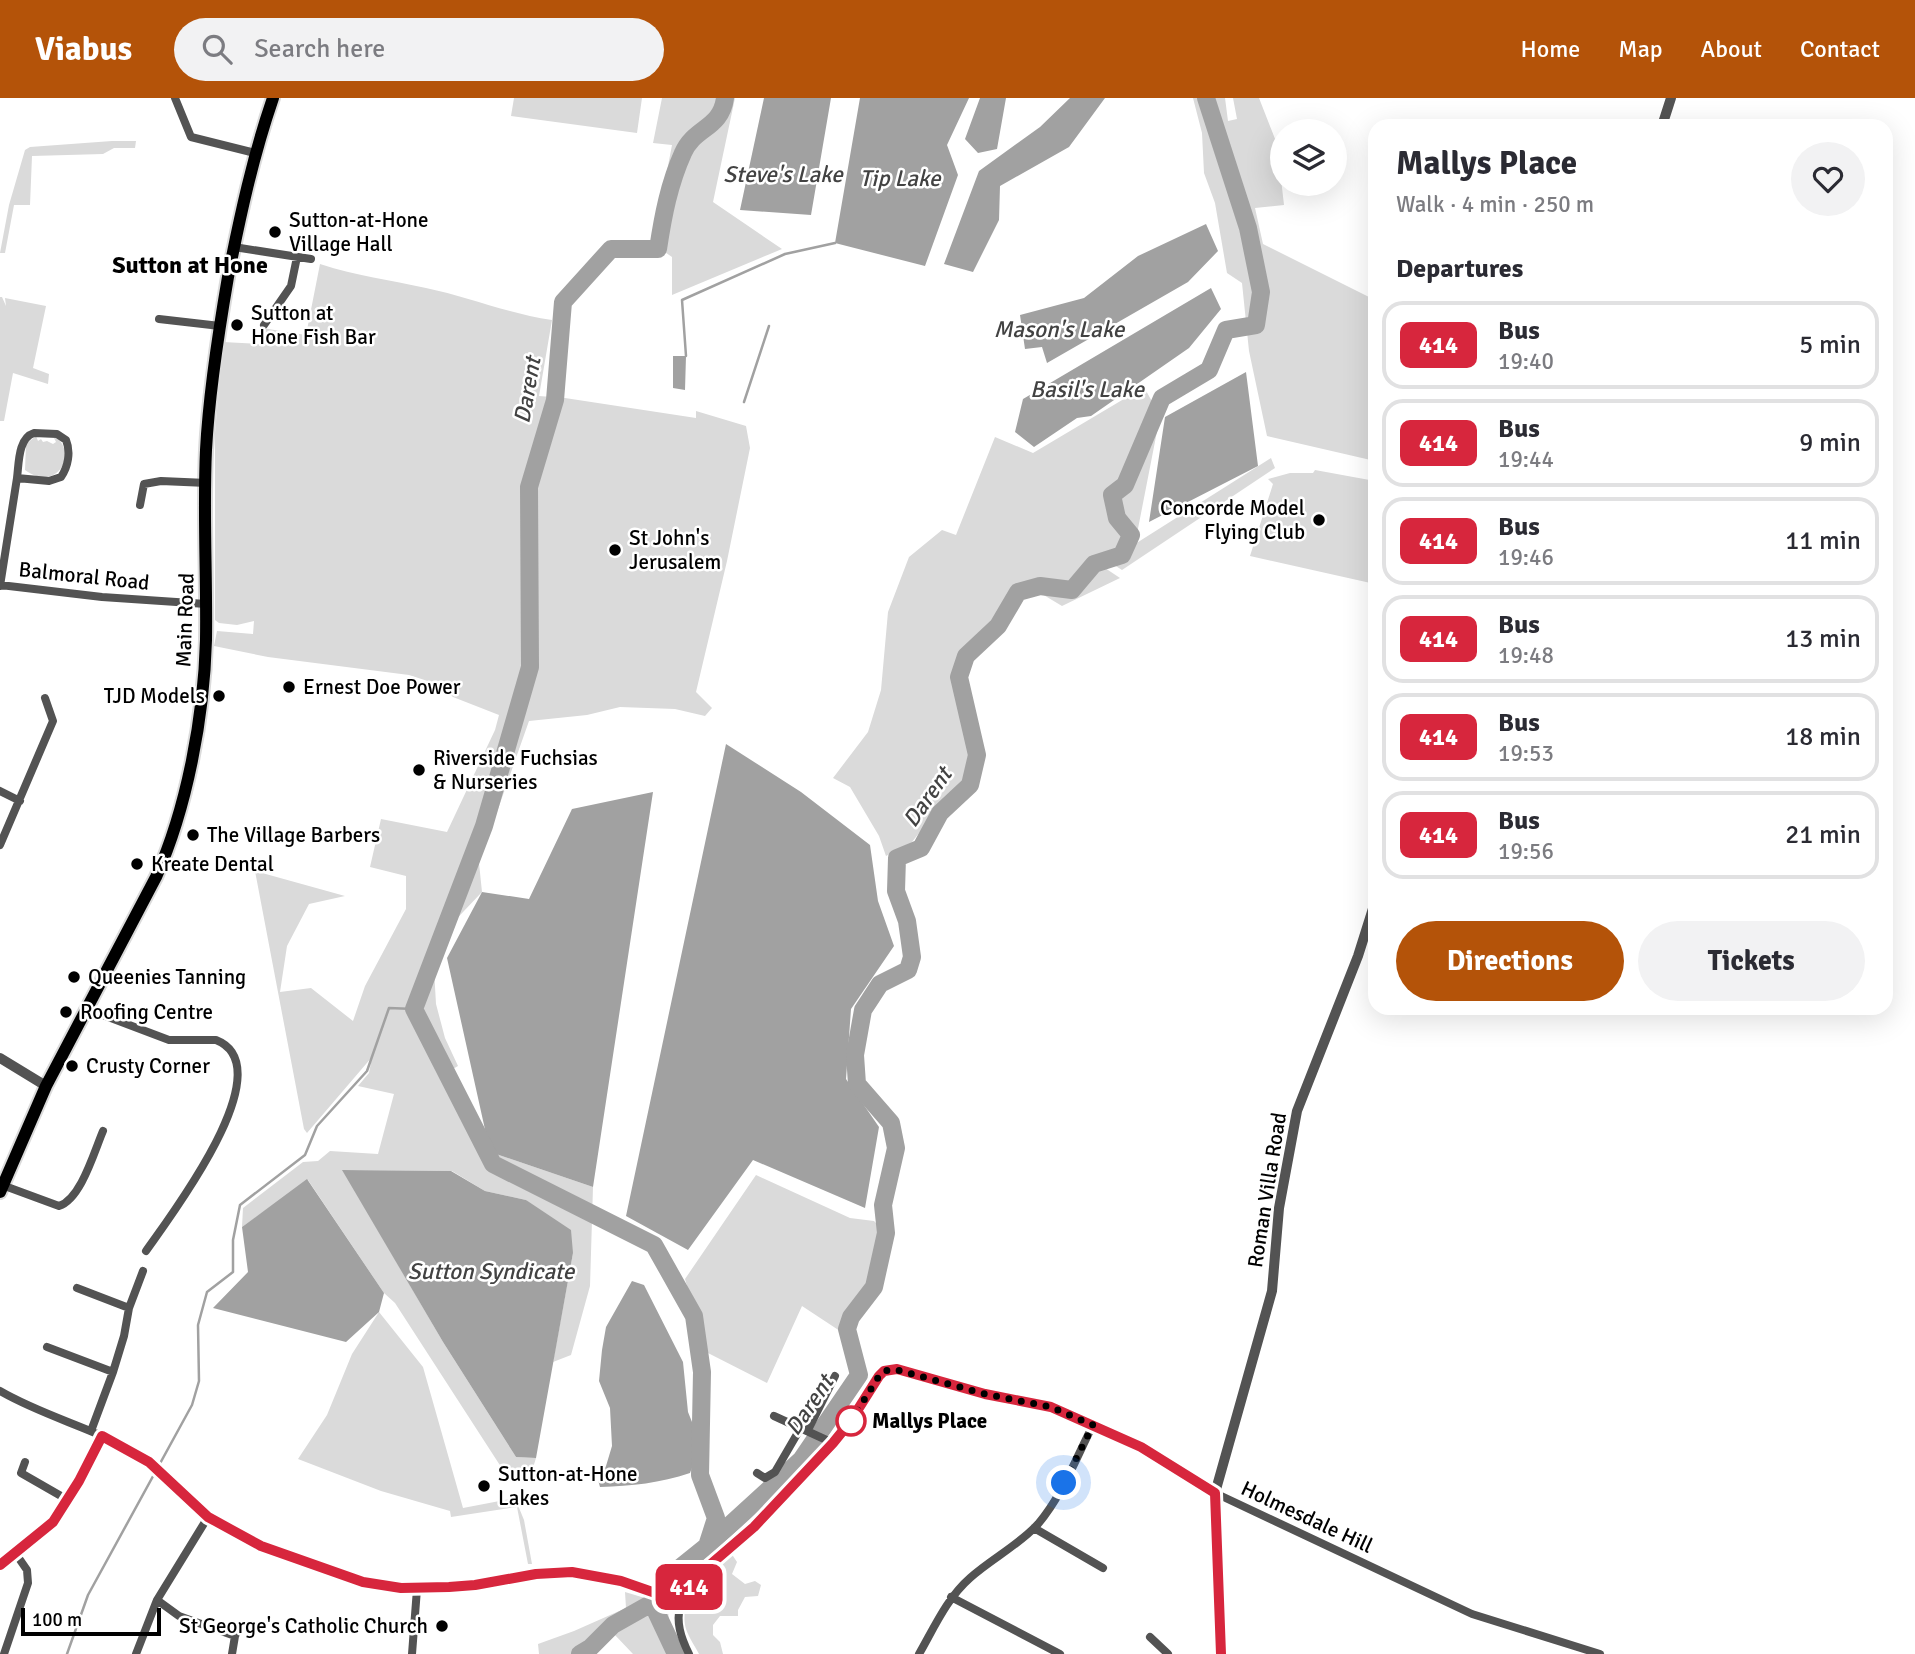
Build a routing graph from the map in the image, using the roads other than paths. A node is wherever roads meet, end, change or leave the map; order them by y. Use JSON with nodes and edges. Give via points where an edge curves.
{"nodes":[{"id":1,"x":175,"y":98,"type":"edge"},
{"id":2,"x":273,"y":98,"type":"edge"},
{"id":3,"x":1671,"y":98,"type":"edge"},
{"id":4,"x":1664,"y":119,"type":"edge"},
{"id":5,"x":255,"y":153,"type":"junction"},
{"id":6,"x":234,"y":247,"type":"junction"},
{"id":7,"x":297,"y":257,"type":"junction"},
{"id":8,"x":311,"y":259,"type":"dead end"},
{"id":9,"x":159,"y":319,"type":"dead end"},
{"id":10,"x":264,"y":325,"type":"dead end"},
{"id":11,"x":220,"y":326,"type":"junction"},
{"id":12,"x":17,"y":478,"type":"junction"},
{"id":13,"x":206,"y":483,"type":"junction"},
{"id":14,"x":140,"y":505,"type":"dead end"},
{"id":15,"x":0,"y":585,"type":"edge"},
{"id":16,"x":206,"y":604,"type":"junction"},
{"id":17,"x":45,"y":698,"type":"dead end"},
{"id":18,"x":0,"y":791,"type":"edge"},
{"id":19,"x":20,"y":801,"type":"junction"},
{"id":20,"x":0,"y":845,"type":"edge"},
{"id":21,"x":1368,"y":924,"type":"edge"},
{"id":22,"x":87,"y":1009,"type":"junction"},
{"id":23,"x":0,"y":1058,"type":"edge"},
{"id":24,"x":46,"y":1086,"type":"junction"},
{"id":25,"x":103,"y":1131,"type":"dead end"},
{"id":26,"x":1,"y":1188,"type":"edge"},
{"id":27,"x":146,"y":1251,"type":"dead end"},
{"id":28,"x":143,"y":1271,"type":"dead end"},
{"id":29,"x":77,"y":1288,"type":"dead end"},
{"id":30,"x":129,"y":1308,"type":"junction"},
{"id":31,"x":47,"y":1347,"type":"dead end"},
{"id":32,"x":113,"y":1372,"type":"junction"},
{"id":33,"x":835,"y":1376,"type":"dead end"},
{"id":34,"x":0,"y":1391,"type":"edge"},
{"id":35,"x":774,"y":1416,"type":"dead end"},
{"id":36,"x":1093,"y":1425,"type":"junction"},
{"id":37,"x":91,"y":1431,"type":"junction"},
{"id":38,"x":808,"y":1431,"type":"junction"},
{"id":39,"x":102,"y":1436,"type":"junction"},
{"id":40,"x":830,"y":1442,"type":"junction"},
{"id":41,"x":25,"y":1462,"type":"dead end"},
{"id":42,"x":757,"y":1473,"type":"dead end"},
{"id":43,"x":1215,"y":1493,"type":"junction"},
{"id":44,"x":68,"y":1500,"type":"junction"},
{"id":45,"x":208,"y":1517,"type":"junction"},
{"id":46,"x":1034,"y":1528,"type":"junction"},
{"id":47,"x":16,"y":1553,"type":"junction"},
{"id":48,"x":0,"y":1565,"type":"edge"},
{"id":49,"x":1103,"y":1568,"type":"dead end"},
{"id":50,"x":417,"y":1589,"type":"junction"},
{"id":51,"x":951,"y":1597,"type":"junction"},
{"id":52,"x":157,"y":1600,"type":"junction"},
{"id":53,"x":677,"y":1601,"type":"junction"},
{"id":54,"x":240,"y":1625,"type":"dead end"},
{"id":55,"x":235,"y":1636,"type":"junction"},
{"id":56,"x":1150,"y":1637,"type":"dead end"},
{"id":57,"x":1040,"y":1643,"type":"junction"},
{"id":58,"x":4,"y":1654,"type":"edge"},
{"id":59,"x":136,"y":1654,"type":"edge"},
{"id":60,"x":232,"y":1654,"type":"edge"},
{"id":61,"x":412,"y":1654,"type":"edge"},
{"id":62,"x":689,"y":1654,"type":"edge"},
{"id":63,"x":919,"y":1654,"type":"edge"},
{"id":64,"x":1035,"y":1654,"type":"edge"},
{"id":65,"x":1060,"y":1654,"type":"edge"},
{"id":66,"x":1168,"y":1654,"type":"edge"},
{"id":67,"x":1221,"y":1654,"type":"edge"},
{"id":68,"x":1600,"y":1654,"type":"edge"}],
"edges":[{"from":1,"to":5,"type":"street","via":[[191,138]]},
{"from":2,"to":5,"type":"main road","name":"Main Road"},
{"from":3,"to":4,"type":"street"},
{"from":5,"to":6,"type":"main road","name":"Main Road"},
{"from":6,"to":7,"type":"street"},
{"from":6,"to":11,"type":"main road","name":"Main Road"},
{"from":7,"to":8,"type":"street"},
{"from":7,"to":10,"type":"street","via":[[291,286]]},
{"from":9,"to":11,"type":"street"},
{"from":11,"to":13,"type":"main road","name":"Main Road","via":[[210,392]]},
{"from":12,"to":12,"type":"street","name":"Balmoral Road","via":[[27,436],[63,436],[69,450],[61,477],[49,481]]},
{"from":12,"to":15,"type":"street","name":"Balmoral Road"},
{"from":13,"to":14,"type":"street","via":[[144,484]]},
{"from":13,"to":16,"type":"main road","name":"Main Road"},
{"from":15,"to":16,"type":"street","name":"Balmoral Road"},
{"from":16,"to":22,"type":"main road","name":"Main Road","via":[[198,719],[176,822],[156,877]]},
{"from":17,"to":19,"type":"street","via":[[53,721]]},
{"from":18,"to":19,"type":"street"},
{"from":19,"to":20,"type":"street"},
{"from":21,"to":43,"type":"street","name":"Roman Villa Road","via":[[1297,1111],[1279,1208],[1272,1291]]},
{"from":22,"to":24,"type":"main road","name":"Main Road"},
{"from":22,"to":27,"type":"street","via":[[169,1040],[223,1042],[234,1056],[236,1084],[225,1125],[204,1169]]},
{"from":23,"to":24,"type":"street"},
{"from":24,"to":26,"type":"main road","name":"Main Road"},
{"from":25,"to":26,"type":"street","via":[[76,1193],[66,1204]]},
{"from":28,"to":30,"type":"street"},
{"from":29,"to":30,"type":"street"},
{"from":30,"to":32,"type":"street"},
{"from":31,"to":32,"type":"street"},
{"from":32,"to":37,"type":"street"},
{"from":33,"to":38,"type":"street"},
{"from":34,"to":37,"type":"street","via":[[28,1408]]},
{"from":35,"to":38,"type":"street"},
{"from":36,"to":40,"type":"street","name":"Holmesdale Hill","via":[[1051,1407],[901,1370],[884,1371],[850,1422]]},
{"from":36,"to":43,"type":"street","name":"Holmesdale Hill","via":[[1141,1447]]},
{"from":36,"to":46,"type":"street","via":[[1059,1492]]},
{"from":37,"to":39,"type":"street"},
{"from":38,"to":40,"type":"street"},
{"from":38,"to":42,"type":"street","via":[[775,1472],[765,1478]]},
{"from":39,"to":44,"type":"street"},
{"from":39,"to":45,"type":"street","via":[[149,1462]]},
{"from":40,"to":53,"type":"street","via":[[754,1527],[704,1570]]},
{"from":41,"to":44,"type":"street","via":[[22,1473]]},
{"from":43,"to":67,"type":"street","name":"Roman Villa Road"},
{"from":43,"to":68,"type":"street","name":"Holmesdale Hill","via":[[1472,1614]]},
{"from":44,"to":47,"type":"street","via":[[53,1522]]},
{"from":45,"to":50,"type":"street","via":[[261,1546],[329,1572]]},
{"from":45,"to":52,"type":"street"},
{"from":46,"to":49,"type":"street"},
{"from":46,"to":51,"type":"street","via":[[973,1574]]},
{"from":47,"to":48,"type":"street"},
{"from":47,"to":58,"type":"street","via":[[27,1570],[28,1583]]},
{"from":50,"to":53,"type":"street","via":[[572,1572],[621,1581]]},
{"from":50,"to":61,"type":"street"},
{"from":51,"to":57,"type":"street"},
{"from":51,"to":63,"type":"street"},
{"from":52,"to":55,"type":"street","via":[[179,1616]]},
{"from":52,"to":59,"type":"street"},
{"from":53,"to":62,"type":"street","via":[[678,1629]]},
{"from":54,"to":55,"type":"street"},
{"from":55,"to":60,"type":"street"},
{"from":56,"to":66,"type":"street"},
{"from":57,"to":64,"type":"street"},
{"from":57,"to":65,"type":"street"}]}
